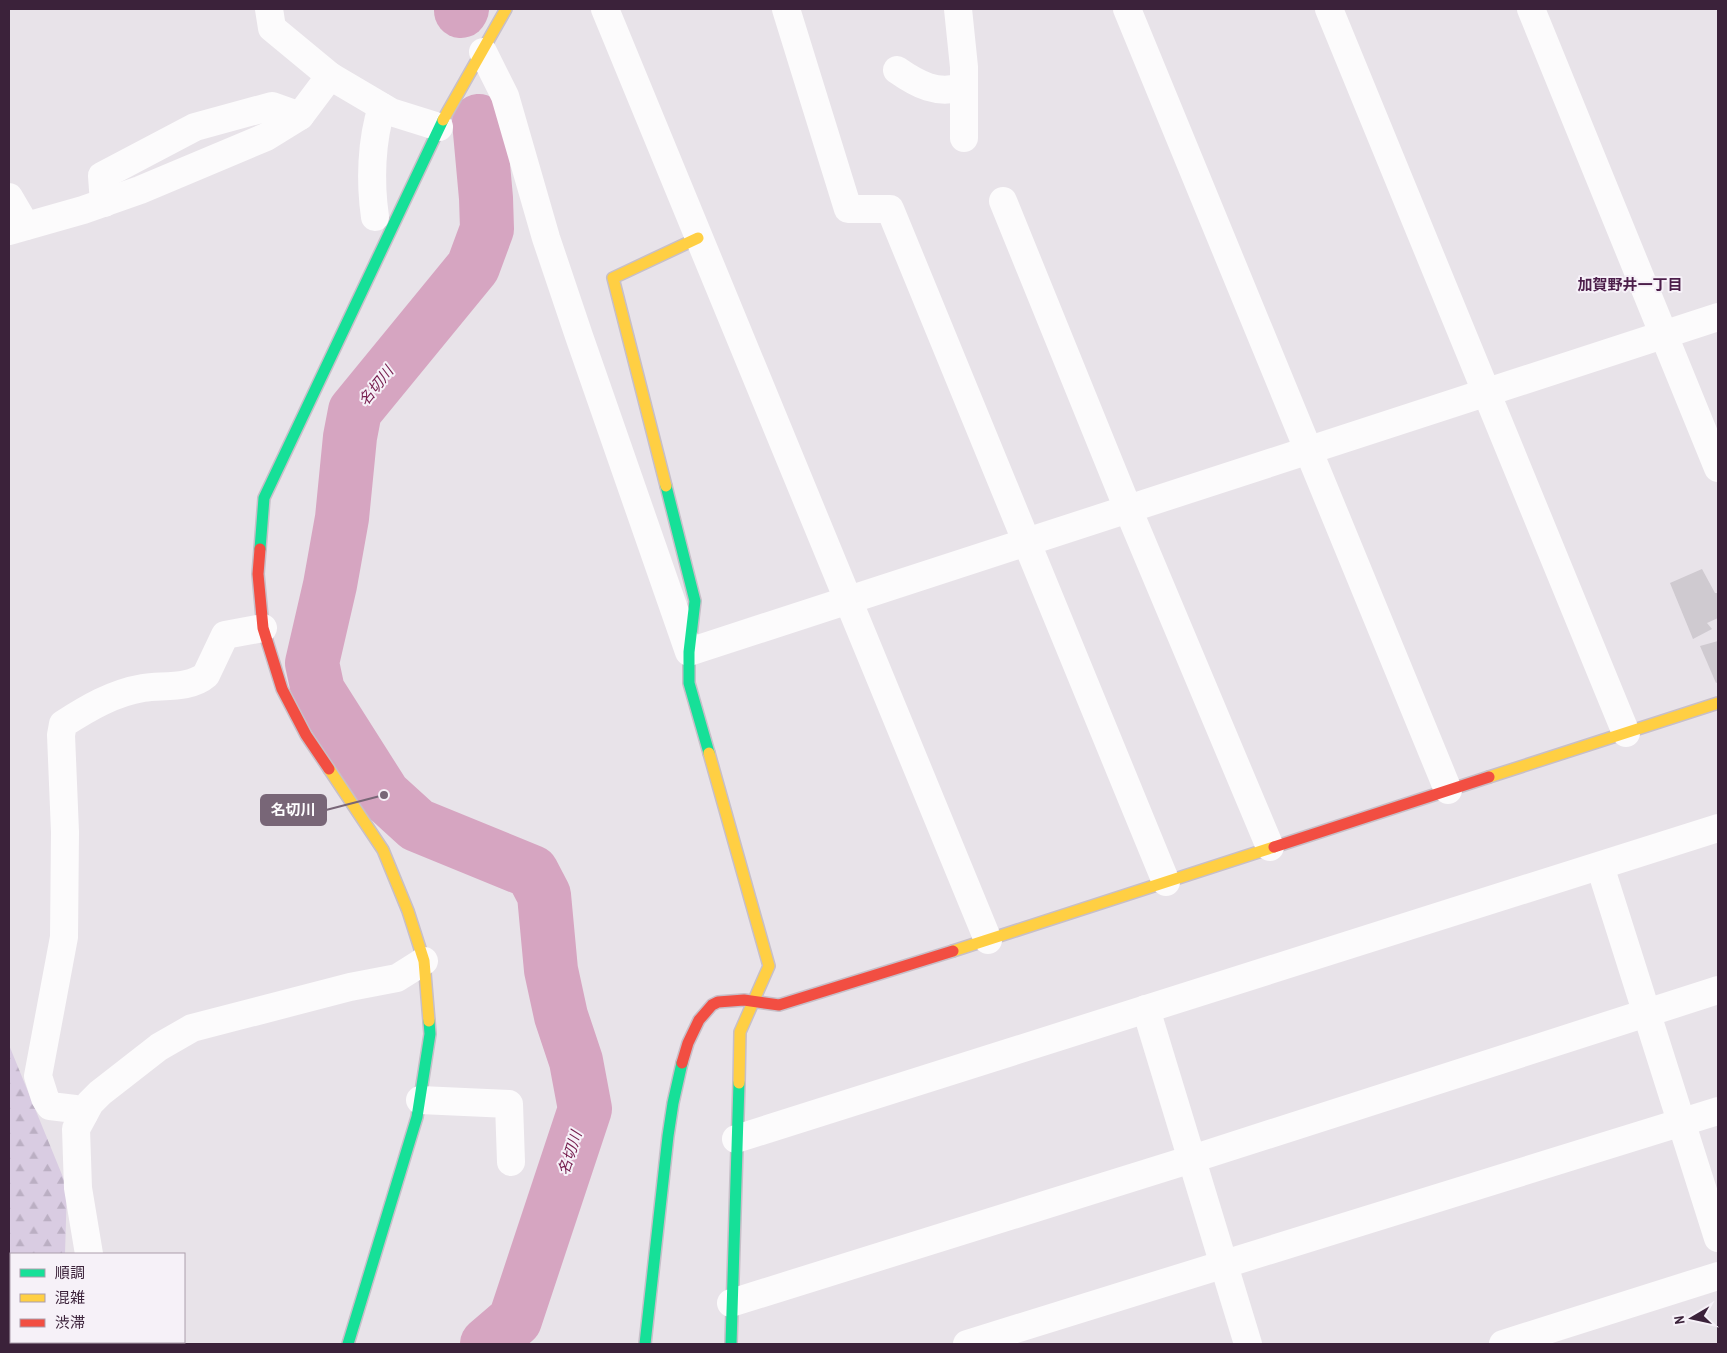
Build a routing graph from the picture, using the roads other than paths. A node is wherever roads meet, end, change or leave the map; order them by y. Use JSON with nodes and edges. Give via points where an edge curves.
{"nodes":[{"id":1,"x":269,"y":9,"type":"edge"},
{"id":2,"x":506,"y":9,"type":"edge"},
{"id":3,"x":605,"y":9,"type":"edge"},
{"id":4,"x":786,"y":9,"type":"edge"},
{"id":5,"x":958,"y":9,"type":"edge"},
{"id":6,"x":1127,"y":9,"type":"edge"},
{"id":7,"x":1329,"y":9,"type":"edge"},
{"id":8,"x":1531,"y":9,"type":"edge"},
{"id":9,"x":483,"y":52,"type":"junction"},
{"id":10,"x":897,"y":70,"type":"dead end"},
{"id":11,"x":330,"y":76,"type":"junction"},
{"id":12,"x":964,"y":86,"type":"junction"},
{"id":13,"x":382,"y":108,"type":"junction"},
{"id":14,"x":300,"y":116,"type":"junction"},
{"id":15,"x":439,"y":127,"type":"junction"},
{"id":16,"x":964,"y":138,"type":"dead end"},
{"id":17,"x":9,"y":197,"type":"edge"},
{"id":18,"x":1003,"y":201,"type":"dead end"},
{"id":19,"x":104,"y":203,"type":"junction"},
{"id":20,"x":376,"y":217,"type":"dead end"},
{"id":21,"x":18,"y":228,"type":"edge"},
{"id":22,"x":698,"y":238,"type":"junction"},
{"id":23,"x":1718,"y":317,"type":"edge"},
{"id":24,"x":1664,"y":334,"type":"junction"},
{"id":25,"x":1486,"y":392,"type":"junction"},
{"id":26,"x":1307,"y":451,"type":"junction"},
{"id":27,"x":1718,"y":468,"type":"edge"},
{"id":28,"x":1128,"y":509,"type":"junction"},
{"id":29,"x":1027,"y":542,"type":"junction"},
{"id":30,"x":847,"y":601,"type":"junction"},
{"id":31,"x":263,"y":628,"type":"junction"},
{"id":32,"x":689,"y":652,"type":"junction"},
{"id":33,"x":1718,"y":703,"type":"edge"},
{"id":34,"x":1626,"y":733,"type":"junction"},
{"id":35,"x":1448,"y":790,"type":"junction"},
{"id":36,"x":1718,"y":828,"type":"edge"},
{"id":37,"x":1270,"y":847,"type":"junction"},
{"id":38,"x":1600,"y":866,"type":"junction"},
{"id":39,"x":1166,"y":882,"type":"junction"},
{"id":40,"x":988,"y":940,"type":"junction"},
{"id":41,"x":424,"y":961,"type":"junction"},
{"id":42,"x":1718,"y":990,"type":"edge"},
{"id":43,"x":755,"y":1000,"type":"junction"},
{"id":44,"x":1146,"y":1009,"type":"junction"},
{"id":45,"x":1647,"y":1013,"type":"junction"},
{"id":46,"x":420,"y":1100,"type":"junction"},
{"id":47,"x":1718,"y":1111,"type":"edge"},
{"id":48,"x":84,"y":1114,"type":"junction"},
{"id":49,"x":1682,"y":1123,"type":"junction"},
{"id":50,"x":736,"y":1139,"type":"junction"},
{"id":51,"x":1192,"y":1159,"type":"junction"},
{"id":52,"x":511,"y":1162,"type":"dead end"},
{"id":53,"x":1718,"y":1238,"type":"edge"},
{"id":54,"x":88,"y":1253,"type":"edge"},
{"id":55,"x":1224,"y":1264,"type":"junction"},
{"id":56,"x":1718,"y":1276,"type":"edge"},
{"id":57,"x":731,"y":1302,"type":"junction"},
{"id":58,"x":348,"y":1344,"type":"edge"},
{"id":59,"x":645,"y":1344,"type":"edge"},
{"id":60,"x":731,"y":1344,"type":"edge"},
{"id":61,"x":967,"y":1344,"type":"edge"},
{"id":62,"x":1248,"y":1344,"type":"edge"},
{"id":63,"x":1503,"y":1344,"type":"edge"}],
"edges":[{"from":1,"to":11,"type":"street","via":[[272,28]]},
{"from":2,"to":9,"type":"street"},
{"from":3,"to":22,"type":"street"},
{"from":4,"to":29,"type":"street","via":[[848,209],[890,209]]},
{"from":5,"to":12,"type":"street"},
{"from":6,"to":26,"type":"street"},
{"from":7,"to":25,"type":"street"},
{"from":8,"to":24,"type":"street"},
{"from":9,"to":15,"type":"street"},
{"from":9,"to":32,"type":"street","via":[[505,96],[546,238]]},
{"from":10,"to":12,"type":"street","via":[[918,85],[950,90]]},
{"from":11,"to":13,"type":"street"},
{"from":11,"to":14,"type":"street"},
{"from":12,"to":16,"type":"street"},
{"from":13,"to":15,"type":"street"},
{"from":13,"to":20,"type":"street","via":[[374,148]]},
{"from":14,"to":19,"type":"street","via":[[266,137]]},
{"from":14,"to":19,"type":"street","via":[[272,106],[195,127],[102,176]]},
{"from":15,"to":31,"type":"street","via":[[264,498],[258,574]]},
{"from":17,"to":21,"type":"street"},
{"from":18,"to":28,"type":"street"},
{"from":19,"to":21,"type":"street"},
{"from":22,"to":30,"type":"street"},
{"from":22,"to":32,"type":"street","via":[[613,278],[695,601]]},
{"from":23,"to":24,"type":"street"},
{"from":24,"to":25,"type":"street"},
{"from":24,"to":27,"type":"street"},
{"from":25,"to":26,"type":"street"},
{"from":25,"to":34,"type":"street"},
{"from":26,"to":28,"type":"street"},
{"from":26,"to":35,"type":"street"},
{"from":28,"to":29,"type":"street"},
{"from":28,"to":37,"type":"street"},
{"from":29,"to":30,"type":"street"},
{"from":29,"to":39,"type":"street"},
{"from":30,"to":32,"type":"street"},
{"from":30,"to":40,"type":"street"},
{"from":31,"to":41,"type":"street","via":[[282,689],[306,735],[383,850]]},
{"from":31,"to":48,"type":"street","via":[[225,635],[206,675],[200,680],[142,688],[118,695],[95,704],[63,724],[64,937],[38,1076],[50,1106],[75,1108]]},
{"from":32,"to":43,"type":"street","via":[[689,684],[769,966]]},
{"from":33,"to":34,"type":"street"},
{"from":34,"to":35,"type":"street"},
{"from":35,"to":37,"type":"street"},
{"from":36,"to":38,"type":"street"},
{"from":37,"to":39,"type":"street"},
{"from":38,"to":44,"type":"street"},
{"from":38,"to":45,"type":"street"},
{"from":39,"to":40,"type":"street"},
{"from":40,"to":43,"type":"street","via":[[779,1005]]},
{"from":41,"to":46,"type":"street","via":[[430,1034]]},
{"from":41,"to":48,"type":"street","via":[[397,978],[192,1028],[159,1047],[100,1093]]},
{"from":42,"to":45,"type":"street"},
{"from":43,"to":50,"type":"street","via":[[740,1032]]},
{"from":43,"to":59,"type":"street","via":[[714,1004],[692,1032],[686,1049],[670,1134]]},
{"from":44,"to":50,"type":"street"},
{"from":44,"to":51,"type":"street"},
{"from":45,"to":49,"type":"street"},
{"from":45,"to":51,"type":"street"},
{"from":46,"to":52,"type":"street","via":[[509,1104]]},
{"from":46,"to":58,"type":"street"},
{"from":47,"to":49,"type":"street"},
{"from":48,"to":54,"type":"street","via":[[76,1129],[77,1169]]},
{"from":49,"to":53,"type":"street"},
{"from":49,"to":55,"type":"street"},
{"from":50,"to":57,"type":"street"},
{"from":51,"to":55,"type":"street"},
{"from":51,"to":57,"type":"street"},
{"from":55,"to":61,"type":"street"},
{"from":55,"to":62,"type":"street"},
{"from":56,"to":63,"type":"street"},
{"from":57,"to":60,"type":"street"}]}
